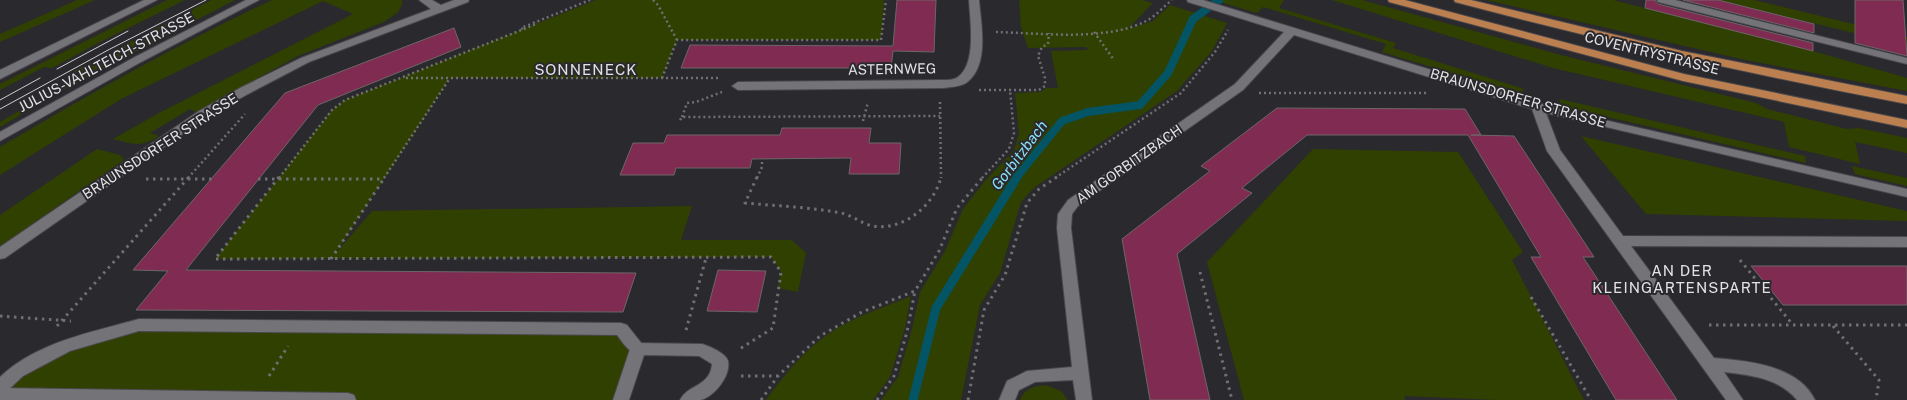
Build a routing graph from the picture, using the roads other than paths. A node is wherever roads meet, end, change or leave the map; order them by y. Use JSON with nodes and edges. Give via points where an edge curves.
{"nodes":[{"id":1,"x":152,"y":0,"type":"edge"},
{"id":2,"x":254,"y":0,"type":"edge"},
{"id":3,"x":424,"y":0,"type":"edge"},
{"id":4,"x":464,"y":0,"type":"edge"},
{"id":5,"x":974,"y":0,"type":"edge"},
{"id":6,"x":1393,"y":0,"type":"edge"},
{"id":7,"x":1458,"y":0,"type":"edge"},
{"id":8,"x":1662,"y":0,"type":"edge"},
{"id":9,"x":1194,"y":1,"type":"edge"},
{"id":10,"x":440,"y":9,"type":"junction"},
{"id":11,"x":1291,"y":31,"type":"junction"},
{"id":12,"x":1907,"y":61,"type":"edge"},
{"id":13,"x":0,"y":75,"type":"edge"},
{"id":14,"x":738,"y":86,"type":"road end"},
{"id":15,"x":1907,"y":100,"type":"edge"},
{"id":16,"x":1536,"y":106,"type":"junction"},
{"id":17,"x":1907,"y":124,"type":"edge"},
{"id":18,"x":0,"y":137,"type":"edge"},
{"id":19,"x":1907,"y":193,"type":"edge"},
{"id":20,"x":1619,"y":241,"type":"junction"},
{"id":21,"x":1907,"y":242,"type":"edge"},
{"id":22,"x":0,"y":254,"type":"edge"},
{"id":23,"x":638,"y":350,"type":"junction"},
{"id":24,"x":1709,"y":364,"type":"junction"},
{"id":25,"x":1081,"y":373,"type":"junction"},
{"id":26,"x":0,"y":388,"type":"edge"},
{"id":27,"x":0,"y":395,"type":"edge"},
{"id":28,"x":348,"y":400,"type":"edge"},
{"id":29,"x":621,"y":400,"type":"edge"},
{"id":30,"x":688,"y":400,"type":"edge"},
{"id":31,"x":1007,"y":400,"type":"edge"},
{"id":32,"x":1084,"y":400,"type":"edge"},
{"id":33,"x":1735,"y":400,"type":"edge"},
{"id":34,"x":1807,"y":400,"type":"edge"}],
"edges":[{"from":1,"to":13,"type":"street"},
{"from":2,"to":18,"type":"street","name":"JULIUS-VAHLTEICH-STRASSE"},
{"from":3,"to":10,"type":"street"},
{"from":4,"to":10,"type":"street","name":"BRAUNSDORFER STRASSE"},
{"from":5,"to":14,"type":"street","name":"ASTERNWEG","via":[[975,62],[961,80],[943,87]]},
{"from":6,"to":17,"type":"main road","name":"COVENTRYSTRASSE","via":[[1683,77]]},
{"from":7,"to":15,"type":"main road","name":"COVENTRYSTRASSE","via":[[1680,55]]},
{"from":8,"to":12,"type":"street"},
{"from":9,"to":11,"type":"street","name":"BRAUNSDORFER STRASSE"},
{"from":10,"to":22,"type":"street","name":"BRAUNSDORFER STRASSE","via":[[305,60],[203,114]]},
{"from":11,"to":16,"type":"street","name":"BRAUNSDORFER STRASSE"},
{"from":11,"to":25,"type":"street","name":"AM GORBITZBACH","via":[[1239,87],[1073,202],[1065,214]]},
{"from":16,"to":19,"type":"street","name":"BRAUNSDORFER STRASSE"},
{"from":16,"to":20,"type":"street","via":[[1554,151]]},
{"from":20,"to":21,"type":"street"},
{"from":20,"to":24,"type":"street"},
{"from":23,"to":26,"type":"street","via":[[621,329],[139,325],[64,346],[17,371]]},
{"from":23,"to":29,"type":"street"},
{"from":23,"to":30,"type":"street","via":[[702,350],[720,368],[708,387]]},
{"from":24,"to":33,"type":"street"},
{"from":24,"to":34,"type":"street","via":[[1752,368],[1787,382]]},
{"from":25,"to":31,"type":"street","via":[[1033,376],[1013,386]]},
{"from":25,"to":32,"type":"street","name":"AM GORBITZBACH"},
{"from":27,"to":28,"type":"street"}]}
